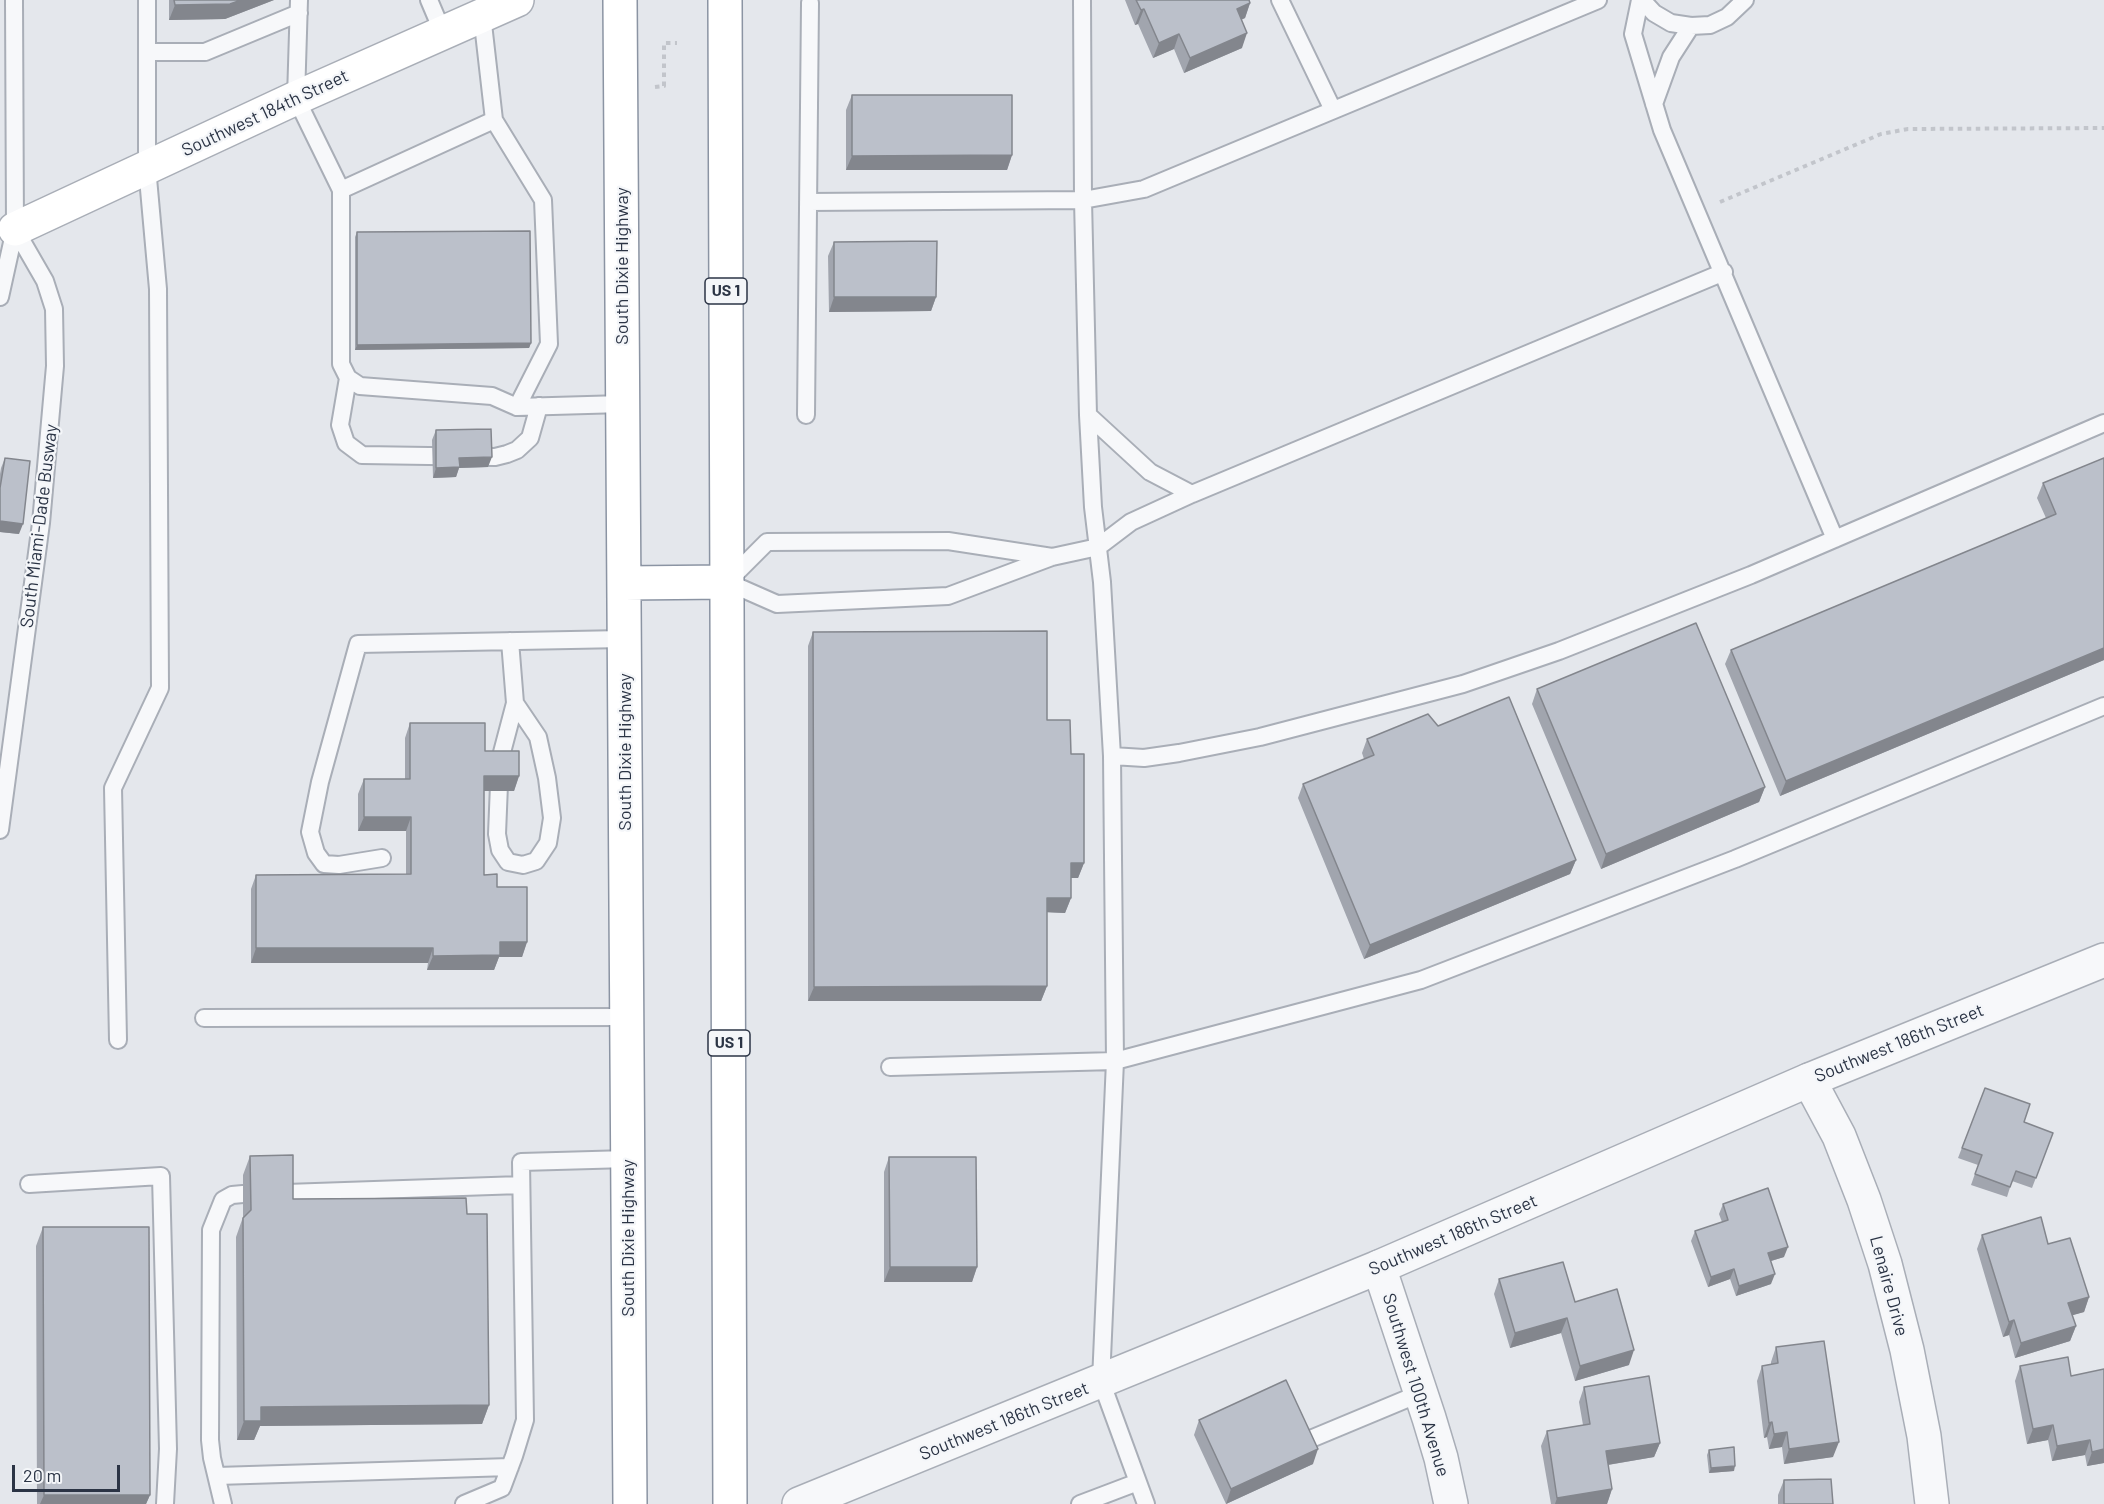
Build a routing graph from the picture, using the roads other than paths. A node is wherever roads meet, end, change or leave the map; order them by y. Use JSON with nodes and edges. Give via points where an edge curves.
{"nodes":[{"id":1,"x":15,"y":0,"type":"edge"},
{"id":2,"x":147,"y":0,"type":"edge"},
{"id":3,"x":429,"y":0,"type":"edge"},
{"id":4,"x":517,"y":0,"type":"edge"},
{"id":5,"x":620,"y":0,"type":"edge"},
{"id":6,"x":725,"y":0,"type":"edge"},
{"id":7,"x":1082,"y":0,"type":"edge"},
{"id":8,"x":1280,"y":0,"type":"edge"},
{"id":9,"x":1598,"y":0,"type":"edge"},
{"id":10,"x":1641,"y":0,"type":"edge"},
{"id":11,"x":1745,"y":0,"type":"edge"},
{"id":12,"x":810,"y":3,"type":"dead end"},
{"id":13,"x":299,"y":6,"type":"edge"},
{"id":14,"x":482,"y":15,"type":"junction"},
{"id":15,"x":1691,"y":27,"type":"junction"},
{"id":16,"x":443,"y":33,"type":"junction"},
{"id":17,"x":147,"y":52,"type":"junction"},
{"id":18,"x":296,"y":98,"type":"junction"},
{"id":19,"x":1654,"y":104,"type":"junction"},
{"id":20,"x":1333,"y":110,"type":"junction"},
{"id":21,"x":494,"y":120,"type":"junction"},
{"id":22,"x":147,"y":167,"type":"junction"},
{"id":23,"x":341,"y":190,"type":"junction"},
{"id":24,"x":1083,"y":201,"type":"junction"},
{"id":25,"x":808,"y":202,"type":"junction"},
{"id":26,"x":5,"y":235,"type":"edge"},
{"id":27,"x":1724,"y":273,"type":"junction"},
{"id":28,"x":0,"y":297,"type":"edge"},
{"id":29,"x":348,"y":378,"type":"junction"},
{"id":30,"x":623,"y":404,"type":"junction"},
{"id":31,"x":539,"y":406,"type":"junction"},
{"id":32,"x":517,"y":407,"type":"junction"},
{"id":33,"x":1088,"y":414,"type":"junction"},
{"id":34,"x":806,"y":415,"type":"dead end"},
{"id":35,"x":2104,"y":423,"type":"edge"},
{"id":36,"x":1192,"y":494,"type":"junction"},
{"id":37,"x":1835,"y":539,"type":"junction"},
{"id":38,"x":1098,"y":547,"type":"junction"},
{"id":39,"x":1052,"y":557,"type":"junction"},
{"id":40,"x":727,"y":582,"type":"junction"},
{"id":41,"x":624,"y":583,"type":"junction"},
{"id":42,"x":624,"y":639,"type":"junction"},
{"id":43,"x":510,"y":641,"type":"junction"},
{"id":44,"x":515,"y":703,"type":"junction"},
{"id":45,"x":2104,"y":706,"type":"edge"},
{"id":46,"x":1112,"y":756,"type":"junction"},
{"id":47,"x":0,"y":830,"type":"edge"},
{"id":48,"x":382,"y":858,"type":"dead end"},
{"id":49,"x":2104,"y":960,"type":"edge"},
{"id":50,"x":627,"y":1017,"type":"junction"},
{"id":51,"x":204,"y":1018,"type":"dead end"},
{"id":52,"x":118,"y":1040,"type":"dead end"},
{"id":53,"x":1115,"y":1060,"type":"junction"},
{"id":54,"x":890,"y":1067,"type":"dead end"},
{"id":55,"x":1809,"y":1080,"type":"junction"},
{"id":56,"x":628,"y":1159,"type":"junction"},
{"id":57,"x":29,"y":1184,"type":"dead end"},
{"id":58,"x":521,"y":1185,"type":"junction"},
{"id":59,"x":286,"y":1193,"type":"edge"},
{"id":60,"x":243,"y":1194,"type":"dead end"},
{"id":61,"x":1379,"y":1267,"type":"junction"},
{"id":62,"x":1101,"y":1381,"type":"junction"},
{"id":63,"x":1421,"y":1393,"type":"junction"},
{"id":64,"x":1313,"y":1438,"type":"edge"},
{"id":65,"x":510,"y":1467,"type":"junction"},
{"id":66,"x":217,"y":1476,"type":"junction"},
{"id":67,"x":1138,"y":1482,"type":"junction"},
{"id":68,"x":165,"y":1504,"type":"edge"},
{"id":69,"x":223,"y":1504,"type":"edge"},
{"id":70,"x":464,"y":1504,"type":"edge"},
{"id":71,"x":630,"y":1504,"type":"edge"},
{"id":72,"x":730,"y":1504,"type":"edge"},
{"id":73,"x":799,"y":1504,"type":"edge"},
{"id":74,"x":1080,"y":1504,"type":"edge"},
{"id":75,"x":1146,"y":1504,"type":"edge"},
{"id":76,"x":1451,"y":1504,"type":"edge"},
{"id":77,"x":1932,"y":1504,"type":"edge"}],
"edges":[{"from":1,"to":26,"type":"lane","name":"South Miami-Dade Busway"},
{"from":2,"to":17,"type":"lane"},
{"from":3,"to":16,"type":"lane"},
{"from":4,"to":14,"type":"main road","name":"Southwest 184th Street"},
{"from":5,"to":30,"type":"main road","name":"South Dixie Highway"},
{"from":6,"to":40,"type":"main road","number":"US 1"},
{"from":7,"to":24,"type":"lane"},
{"from":8,"to":20,"type":"lane"},
{"from":9,"to":20,"type":"lane"},
{"from":10,"to":15,"type":"lane","via":[[1671,23]]},
{"from":10,"to":19,"type":"lane","via":[[1633,34]]},
{"from":11,"to":15,"type":"lane","via":[[1710,25]]},
{"from":12,"to":25,"type":"lane"},
{"from":13,"to":17,"type":"lane","via":[[205,52]]},
{"from":13,"to":18,"type":"lane"},
{"from":14,"to":16,"type":"main road","name":"Southwest 184th Street"},
{"from":14,"to":21,"type":"lane"},
{"from":15,"to":19,"type":"lane","via":[[1671,57]]},
{"from":16,"to":18,"type":"main road","name":"Southwest 184th Street"},
{"from":17,"to":22,"type":"lane"},
{"from":18,"to":22,"type":"main road","name":"Southwest 184th Street"},
{"from":18,"to":23,"type":"lane"},
{"from":19,"to":27,"type":"lane"},
{"from":20,"to":24,"type":"lane","via":[[1144,189]]},
{"from":21,"to":23,"type":"lane"},
{"from":21,"to":32,"type":"lane","via":[[543,200],[549,344]]},
{"from":22,"to":26,"type":"main road","name":"Southwest 184th Street"},
{"from":22,"to":52,"type":"lane","via":[[158,289],[160,688],[113,788]]},
{"from":23,"to":29,"type":"lane","via":[[341,364]]},
{"from":24,"to":25,"type":"lane"},
{"from":24,"to":33,"type":"lane"},
{"from":25,"to":34,"type":"lane"},
{"from":26,"to":28,"type":"lane","name":"South Miami-Dade Busway"},
{"from":26,"to":47,"type":"lane","name":"South Miami-Dade Busway","via":[[45,281],[54,309],[55,366],[41,522]]},
{"from":27,"to":36,"type":"lane"},
{"from":27,"to":37,"type":"lane"},
{"from":29,"to":31,"type":"lane","via":[[340,425],[346,443],[363,455],[507,454],[530,438]]},
{"from":29,"to":32,"type":"lane","via":[[360,386],[492,396]]},
{"from":30,"to":31,"type":"lane"},
{"from":30,"to":41,"type":"main road","name":"South Dixie Highway"},
{"from":31,"to":32,"type":"lane"},
{"from":33,"to":36,"type":"lane","via":[[1150,472]]},
{"from":33,"to":38,"type":"lane"},
{"from":35,"to":37,"type":"lane"},
{"from":36,"to":38,"type":"lane","via":[[1131,522]]},
{"from":37,"to":46,"type":"lane","via":[[1591,639],[1463,684],[1179,753],[1144,758]]},
{"from":38,"to":39,"type":"lane"},
{"from":38,"to":46,"type":"lane"},
{"from":39,"to":40,"type":"lane","via":[[948,596],[777,604]]},
{"from":39,"to":40,"type":"lane","via":[[948,541],[767,542]]},
{"from":40,"to":41,"type":"main road"},
{"from":40,"to":72,"type":"main road","number":"US 1"},
{"from":41,"to":42,"type":"main road","name":"South Dixie Highway"},
{"from":42,"to":43,"type":"lane"},
{"from":42,"to":50,"type":"main road","name":"South Dixie Highway"},
{"from":43,"to":44,"type":"lane"},
{"from":43,"to":48,"type":"lane","via":[[358,644],[310,832],[324,864]]},
{"from":44,"to":44,"type":"lane","via":[[500,760],[497,834],[500,850],[508,862],[523,865],[536,861],[549,843],[552,818],[538,737]]},
{"from":45,"to":53,"type":"lane","via":[[1735,859],[1421,980]]},
{"from":46,"to":53,"type":"lane"},
{"from":49,"to":55,"type":"street","name":"Southwest 186th Street"},
{"from":50,"to":51,"type":"lane"},
{"from":50,"to":56,"type":"main road","name":"South Dixie Highway"},
{"from":53,"to":54,"type":"lane"},
{"from":53,"to":62,"type":"lane"},
{"from":55,"to":61,"type":"street","name":"Southwest 186th Street"},
{"from":55,"to":77,"type":"street","name":"Lenaire Drive","via":[[1839,1136],[1885,1264],[1924,1436]]},
{"from":56,"to":58,"type":"lane","via":[[521,1162]]},
{"from":56,"to":71,"type":"main road","name":"South Dixie Highway"},
{"from":57,"to":68,"type":"lane","via":[[161,1176],[168,1449]]},
{"from":58,"to":59,"type":"lane"},
{"from":58,"to":65,"type":"lane","via":[[525,1420]]},
{"from":60,"to":66,"type":"lane","via":[[224,1200],[211,1230],[210,1440]]},
{"from":61,"to":62,"type":"street","name":"Southwest 186th Street"},
{"from":61,"to":63,"type":"street","name":"Southwest 100th Avenue"},
{"from":62,"to":67,"type":"lane"},
{"from":62,"to":73,"type":"street","name":"Southwest 186th Street"},
{"from":63,"to":64,"type":"lane"},
{"from":63,"to":76,"type":"street","name":"Southwest 100th Avenue"},
{"from":65,"to":66,"type":"lane"},
{"from":65,"to":70,"type":"lane","via":[[502,1488]]},
{"from":66,"to":69,"type":"lane"},
{"from":67,"to":74,"type":"lane"},
{"from":67,"to":75,"type":"lane"}]}
